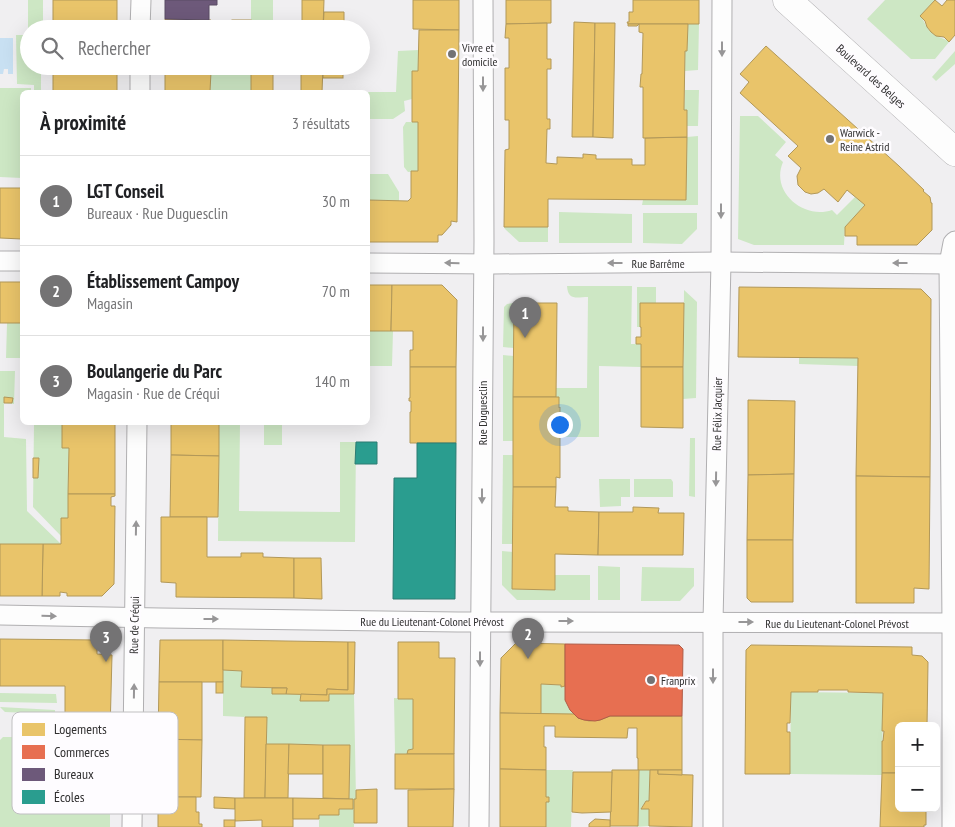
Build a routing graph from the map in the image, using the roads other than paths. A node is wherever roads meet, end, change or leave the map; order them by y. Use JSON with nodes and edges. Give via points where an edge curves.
{"nodes":[{"id":1,"x":140,"y":0,"type":"edge"},
{"id":2,"x":483,"y":0,"type":"edge"},
{"id":3,"x":722,"y":0,"type":"edge"},
{"id":4,"x":788,"y":0,"type":"edge"},
{"id":5,"x":140,"y":20,"type":"edge"},
{"id":6,"x":140,"y":75,"type":"edge"},
{"id":7,"x":140,"y":90,"type":"edge"},
{"id":8,"x":955,"y":152,"type":"edge"},
{"id":9,"x":955,"y":241,"type":"edge"},
{"id":10,"x":0,"y":260,"type":"edge"},
{"id":11,"x":20,"y":261,"type":"edge"},
{"id":12,"x":721,"y":262,"type":"junction"},
{"id":13,"x":370,"y":263,"type":"edge"},
{"id":14,"x":483,"y":264,"type":"junction"},
{"id":15,"x":948,"y":264,"type":"junction"},
{"id":16,"x":137,"y":425,"type":"edge"},
{"id":17,"x":0,"y":615,"type":"edge"},
{"id":18,"x":134,"y":618,"type":"junction"},
{"id":19,"x":481,"y":621,"type":"junction"},
{"id":20,"x":713,"y":622,"type":"junction"},
{"id":21,"x":954,"y":623,"type":"edge"},
{"id":22,"x":133,"y":712,"type":"edge"},
{"id":23,"x":132,"y":814,"type":"edge"},
{"id":24,"x":132,"y":827,"type":"edge"},
{"id":25,"x":480,"y":827,"type":"edge"},
{"id":26,"x":713,"y":827,"type":"edge"},
{"id":27,"x":952,"y":827,"type":"edge"}],
"edges":[{"from":1,"to":5,"type":"street"},
{"from":2,"to":14,"type":"street","name":"Rue Duguesclin","one_way":true},
{"from":3,"to":12,"type":"street","name":"Rue Félix Jacquier","one_way":true},
{"from":4,"to":8,"type":"main road","name":"Boulevard des Belges"},
{"from":6,"to":7,"type":"street"},
{"from":9,"to":15,"type":"street"},
{"from":10,"to":11,"type":"street"},
{"from":12,"to":14,"type":"street","name":"Rue Barrême","one_way":true},
{"from":15,"to":12,"type":"street","name":"Rue Barrême","one_way":true},
{"from":12,"to":20,"type":"street","name":"Rue Félix Jacquier","one_way":true},
{"from":14,"to":13,"type":"street","name":"Rue Barrême","one_way":true},
{"from":14,"to":19,"type":"street","name":"Rue Duguesclin","one_way":true},
{"from":15,"to":21,"type":"street"},
{"from":18,"to":16,"type":"street","name":"Rue de Créqui","one_way":true},
{"from":17,"to":18,"type":"street","name":"Rue du Lieutenant-Colonel Prévost","one_way":true},
{"from":18,"to":19,"type":"street","name":"Rue du Lieutenant-Colonel Prévost","one_way":true},
{"from":22,"to":18,"type":"street","name":"Rue de Créqui","one_way":true},
{"from":19,"to":20,"type":"street","name":"Rue du Lieutenant-Colonel Prévost","one_way":true},
{"from":19,"to":25,"type":"street","name":"Rue Duguesclin","one_way":true},
{"from":20,"to":21,"type":"street","name":"Rue du Lieutenant-Colonel Prévost","one_way":true},
{"from":20,"to":26,"type":"street","name":"Rue Félix Jacquier","one_way":true},
{"from":21,"to":27,"type":"street"},
{"from":24,"to":23,"type":"street","name":"Rue de Créqui","one_way":true}]}
